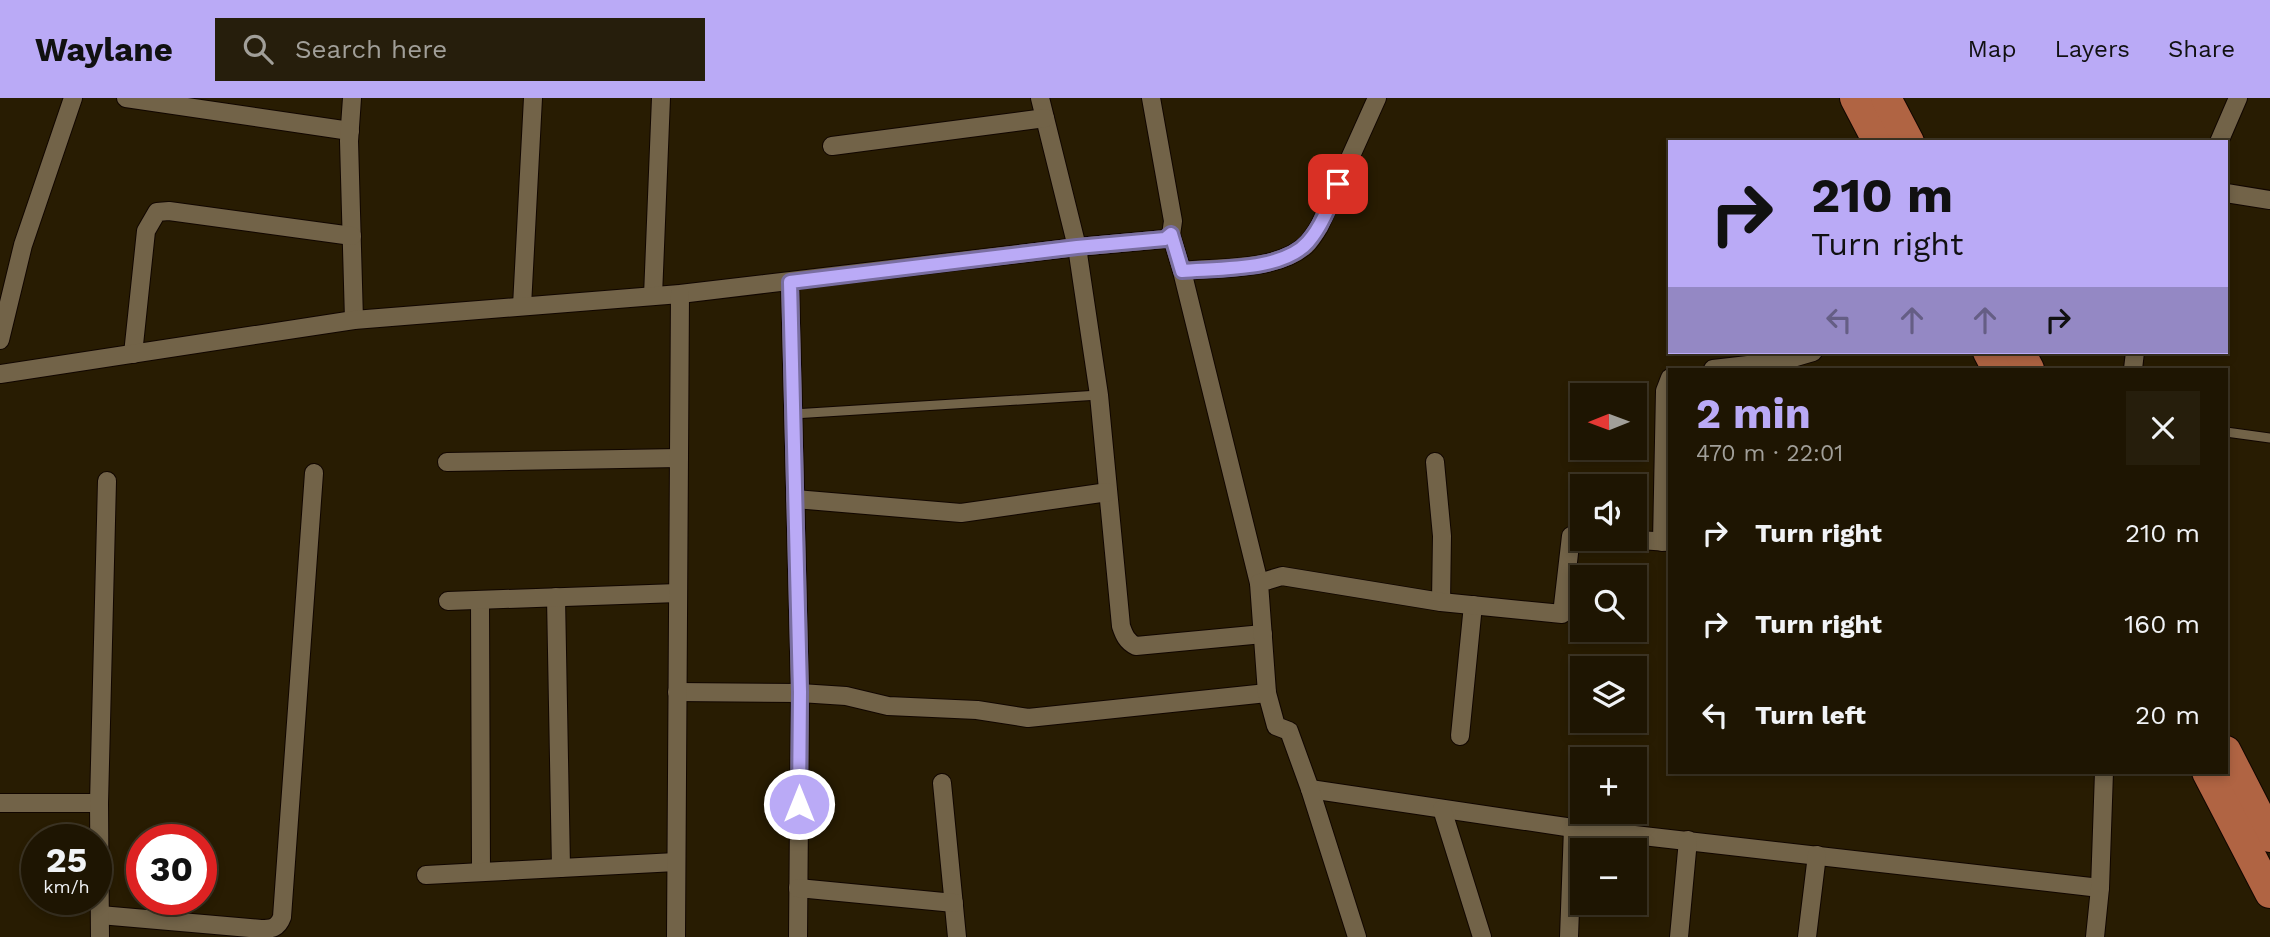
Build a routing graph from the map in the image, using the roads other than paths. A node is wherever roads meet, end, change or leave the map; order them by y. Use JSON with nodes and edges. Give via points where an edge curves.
{"nodes":[{"id":1,"x":73,"y":98,"type":"edge"},
{"id":2,"x":134,"y":98,"type":"edge"},
{"id":3,"x":352,"y":98,"type":"edge"},
{"id":4,"x":533,"y":98,"type":"edge"},
{"id":5,"x":661,"y":98,"type":"edge"},
{"id":6,"x":1040,"y":98,"type":"edge"},
{"id":7,"x":1151,"y":98,"type":"edge"},
{"id":8,"x":1377,"y":98,"type":"edge"},
{"id":9,"x":1855,"y":98,"type":"edge"},
{"id":10,"x":1886,"y":98,"type":"edge"},
{"id":11,"x":2238,"y":98,"type":"edge"},
{"id":12,"x":1045,"y":118,"type":"junction"},
{"id":13,"x":350,"y":131,"type":"junction"},
{"id":14,"x":1877,"y":140,"type":"edge"},
{"id":15,"x":1908,"y":140,"type":"edge"},
{"id":16,"x":2220,"y":140,"type":"edge"},
{"id":17,"x":832,"y":146,"type":"dead end"},
{"id":18,"x":2228,"y":193,"type":"edge"},
{"id":19,"x":2270,"y":200,"type":"edge"},
{"id":20,"x":1171,"y":234,"type":"junction"},
{"id":21,"x":352,"y":236,"type":"junction"},
{"id":22,"x":1077,"y":247,"type":"junction"},
{"id":23,"x":1182,"y":271,"type":"junction"},
{"id":24,"x":790,"y":282,"type":"junction"},
{"id":25,"x":680,"y":294,"type":"junction"},
{"id":26,"x":653,"y":296,"type":"junction"},
{"id":27,"x":522,"y":306,"type":"junction"},
{"id":28,"x":4,"y":307,"type":"edge"},
{"id":29,"x":354,"y":320,"type":"junction"},
{"id":30,"x":0,"y":340,"type":"edge"},
{"id":31,"x":133,"y":354,"type":"junction"},
{"id":32,"x":1806,"y":354,"type":"edge"},
{"id":33,"x":1722,"y":368,"type":"edge"},
{"id":34,"x":0,"y":374,"type":"edge"},
{"id":35,"x":1668,"y":383,"type":"edge"},
{"id":36,"x":1099,"y":395,"type":"junction"},
{"id":37,"x":793,"y":414,"type":"junction"},
{"id":38,"x":2228,"y":432,"type":"edge"},
{"id":39,"x":2270,"y":438,"type":"edge"},
{"id":40,"x":679,"y":458,"type":"junction"},
{"id":41,"x":447,"y":462,"type":"dead end"},
{"id":42,"x":1435,"y":462,"type":"dead end"},
{"id":43,"x":314,"y":473,"type":"dead end"},
{"id":44,"x":107,"y":481,"type":"dead end"},
{"id":45,"x":1108,"y":492,"type":"junction"},
{"id":46,"x":795,"y":499,"type":"junction"},
{"id":47,"x":1647,"y":541,"type":"edge"},
{"id":48,"x":1665,"y":542,"type":"edge"},
{"id":49,"x":1570,"y":545,"type":"edge"},
{"id":50,"x":1259,"y":583,"type":"junction"},
{"id":51,"x":678,"y":593,"type":"junction"},
{"id":52,"x":556,"y":597,"type":"junction"},
{"id":53,"x":480,"y":600,"type":"junction"},
{"id":54,"x":448,"y":601,"type":"dead end"},
{"id":55,"x":1441,"y":602,"type":"junction"},
{"id":56,"x":1473,"y":605,"type":"junction"},
{"id":57,"x":1263,"y":634,"type":"junction"},
{"id":58,"x":677,"y":692,"type":"junction"},
{"id":59,"x":800,"y":692,"type":"junction"},
{"id":60,"x":1267,"y":693,"type":"junction"},
{"id":61,"x":1460,"y":736,"type":"dead end"},
{"id":62,"x":2228,"y":755,"type":"edge"},
{"id":63,"x":2103,"y":774,"type":"edge"},
{"id":64,"x":2208,"y":774,"type":"edge"},
{"id":65,"x":942,"y":783,"type":"dead end"},
{"id":66,"x":1310,"y":789,"type":"junction"},
{"id":67,"x":0,"y":803,"type":"edge"},
{"id":68,"x":99,"y":803,"type":"junction"},
{"id":69,"x":1442,"y":808,"type":"junction"},
{"id":70,"x":99,"y":824,"type":"edge"},
{"id":71,"x":1573,"y":828,"type":"junction"},
{"id":72,"x":2270,"y":837,"type":"edge"},
{"id":73,"x":1688,"y":840,"type":"junction"},
{"id":74,"x":1817,"y":855,"type":"junction"},
{"id":75,"x":676,"y":862,"type":"junction"},
{"id":76,"x":561,"y":868,"type":"junction"},
{"id":77,"x":481,"y":872,"type":"junction"},
{"id":78,"x":426,"y":875,"type":"dead end"},
{"id":79,"x":798,"y":888,"type":"junction"},
{"id":80,"x":2100,"y":888,"type":"junction"},
{"id":81,"x":2270,"y":893,"type":"edge"},
{"id":82,"x":954,"y":903,"type":"junction"},
{"id":83,"x":100,"y":915,"type":"joint"},
{"id":84,"x":100,"y":937,"type":"edge"},
{"id":85,"x":676,"y":937,"type":"edge"},
{"id":86,"x":798,"y":937,"type":"edge"},
{"id":87,"x":957,"y":937,"type":"edge"},
{"id":88,"x":1357,"y":937,"type":"edge"},
{"id":89,"x":1482,"y":937,"type":"edge"},
{"id":90,"x":1569,"y":937,"type":"edge"},
{"id":91,"x":1679,"y":937,"type":"edge"},
{"id":92,"x":1807,"y":937,"type":"edge"},
{"id":93,"x":2095,"y":937,"type":"edge"}],
"edges":[{"from":1,"to":28,"type":"street"},
{"from":2,"to":13,"type":"street"},
{"from":3,"to":13,"type":"street"},
{"from":4,"to":27,"type":"street"},
{"from":5,"to":26,"type":"street"},
{"from":6,"to":12,"type":"street"},
{"from":7,"to":20,"type":"street","via":[[1173,221]]},
{"from":8,"to":23,"type":"street","via":[[1319,227],[1306,244],[1284,259],[1262,264]]},
{"from":9,"to":14,"type":"highway"},
{"from":10,"to":15,"type":"highway"},
{"from":11,"to":16,"type":"street"},
{"from":12,"to":17,"type":"street"},
{"from":12,"to":22,"type":"street"},
{"from":13,"to":21,"type":"street"},
{"from":18,"to":19,"type":"street"},
{"from":20,"to":22,"type":"street","via":[[1165,239]]},
{"from":20,"to":23,"type":"street"},
{"from":21,"to":29,"type":"street"},
{"from":21,"to":31,"type":"street","via":[[157,212],[146,231]]},
{"from":22,"to":24,"type":"street"},
{"from":22,"to":36,"type":"street"},
{"from":23,"to":50,"type":"street"},
{"from":24,"to":25,"type":"street"},
{"from":24,"to":37,"type":"street"},
{"from":25,"to":26,"type":"street"},
{"from":25,"to":40,"type":"street"},
{"from":26,"to":27,"type":"street"},
{"from":27,"to":29,"type":"street"},
{"from":28,"to":30,"type":"street"},
{"from":29,"to":31,"type":"street"},
{"from":31,"to":34,"type":"street"},
{"from":32,"to":33,"type":"street"},
{"from":35,"to":48,"type":"street"},
{"from":36,"to":37,"type":"lane"},
{"from":36,"to":45,"type":"street"},
{"from":37,"to":46,"type":"street"},
{"from":38,"to":39,"type":"lane"},
{"from":40,"to":41,"type":"street"},
{"from":40,"to":51,"type":"street"},
{"from":42,"to":55,"type":"street","via":[[1442,536]]},
{"from":43,"to":83,"type":"street","via":[[279,924],[261,929]]},
{"from":44,"to":68,"type":"street"},
{"from":45,"to":46,"type":"street","via":[[961,513]]},
{"from":45,"to":57,"type":"street","via":[[1121,626],[1131,644]]},
{"from":46,"to":59,"type":"street"},
{"from":47,"to":48,"type":"street"},
{"from":49,"to":56,"type":"street","via":[[1562,614]]},
{"from":50,"to":55,"type":"street","via":[[1282,576]]},
{"from":50,"to":57,"type":"street"},
{"from":51,"to":52,"type":"street"},
{"from":51,"to":58,"type":"street"},
{"from":52,"to":53,"type":"street"},
{"from":52,"to":76,"type":"street"},
{"from":53,"to":54,"type":"street"},
{"from":53,"to":77,"type":"street"},
{"from":55,"to":56,"type":"street"},
{"from":56,"to":61,"type":"street"},
{"from":57,"to":60,"type":"street"},
{"from":58,"to":59,"type":"street"},
{"from":58,"to":75,"type":"street"},
{"from":59,"to":60,"type":"street","via":[[888,706],[977,709],[1028,718]]},
{"from":59,"to":79,"type":"street"},
{"from":60,"to":66,"type":"street","via":[[1276,726],[1289,731]]},
{"from":62,"to":72,"type":"highway"},
{"from":63,"to":80,"type":"street"},
{"from":64,"to":81,"type":"highway"},
{"from":65,"to":82,"type":"street"},
{"from":66,"to":69,"type":"street"},
{"from":66,"to":88,"type":"street"},
{"from":67,"to":68,"type":"street"},
{"from":68,"to":70,"type":"street"},
{"from":69,"to":71,"type":"street"},
{"from":69,"to":89,"type":"street"},
{"from":71,"to":73,"type":"street"},
{"from":71,"to":90,"type":"street"},
{"from":73,"to":74,"type":"street"},
{"from":73,"to":91,"type":"street"},
{"from":74,"to":80,"type":"street"},
{"from":74,"to":92,"type":"street"},
{"from":75,"to":76,"type":"street"},
{"from":75,"to":85,"type":"street"},
{"from":76,"to":77,"type":"street"},
{"from":77,"to":78,"type":"street"},
{"from":79,"to":82,"type":"street"},
{"from":79,"to":86,"type":"street"},
{"from":80,"to":93,"type":"street"},
{"from":82,"to":87,"type":"street"},
{"from":83,"to":84,"type":"street"}]}
